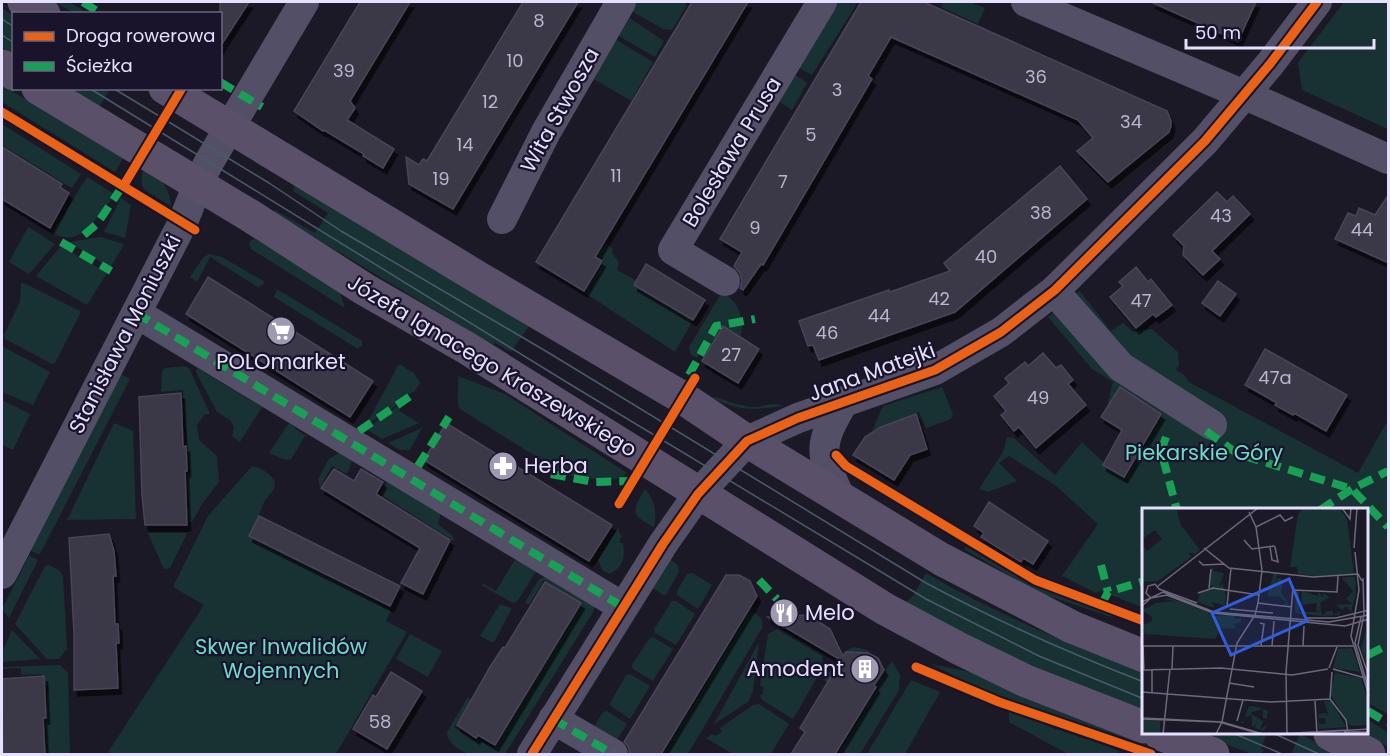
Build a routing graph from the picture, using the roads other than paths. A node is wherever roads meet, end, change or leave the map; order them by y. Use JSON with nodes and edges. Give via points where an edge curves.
{"nodes":[{"id":1,"x":24,"y":2,"type":"edge"},
{"id":2,"x":304,"y":2,"type":"edge"},
{"id":3,"x":621,"y":2,"type":"edge"},
{"id":4,"x":822,"y":2,"type":"edge"},
{"id":5,"x":1026,"y":2,"type":"edge"},
{"id":6,"x":1317,"y":2,"type":"edge"},
{"id":7,"x":41,"y":12,"type":"edge"},
{"id":8,"x":41,"y":90,"type":"edge"},
{"id":9,"x":168,"y":90,"type":"edge"},
{"id":10,"x":1244,"y":96,"type":"junction"},
{"id":11,"x":230,"y":128,"type":"junction"},
{"id":12,"x":1389,"y":159,"type":"edge"},
{"id":13,"x":198,"y":184,"type":"junction"},
{"id":14,"x":502,"y":219,"type":"dead end"},
{"id":15,"x":725,"y":281,"type":"dead end"},
{"id":16,"x":1055,"y":290,"type":"junction"},
{"id":17,"x":136,"y":313,"type":"junction"},
{"id":18,"x":844,"y":401,"type":"junction"},
{"id":19,"x":1212,"y":425,"type":"dead end"},
{"id":20,"x":747,"y":441,"type":"junction"},
{"id":21,"x":698,"y":494,"type":"junction"},
{"id":22,"x":840,"y":497,"type":"junction"},
{"id":23,"x":4,"y":565,"type":"edge"},
{"id":24,"x":623,"y":607,"type":"junction"},
{"id":25,"x":1142,"y":655,"type":"edge"},
{"id":26,"x":554,"y":719,"type":"junction"},
{"id":27,"x":1142,"y":726,"type":"edge"},
{"id":28,"x":1163,"y":735,"type":"edge"},
{"id":29,"x":1332,"y":735,"type":"edge"},
{"id":30,"x":532,"y":754,"type":"edge"},
{"id":31,"x":613,"y":754,"type":"edge"},
{"id":32,"x":1213,"y":754,"type":"edge"},
{"id":33,"x":1369,"y":754,"type":"edge"}],
"edges":[{"from":1,"to":7,"type":"main road"},
{"from":2,"to":11,"type":"street","name":"Stanisława Moniuszki"},
{"from":3,"to":14,"type":"street","name":"Wita Stwosza","via":[[546,132]]},
{"from":4,"to":15,"type":"street","name":"Bolesława Prusa","via":[[673,250]]},
{"from":5,"to":10,"type":"street"},
{"from":6,"to":10,"type":"street","name":"Jana Matejki"},
{"from":8,"to":13,"type":"main road","name":"Józefa Ignacego Kraszewskiego"},
{"from":9,"to":11,"type":"main road"},
{"from":10,"to":12,"type":"street"},
{"from":10,"to":16,"type":"street","name":"Jana Matejki","via":[[1205,141]]},
{"from":11,"to":13,"type":"street","name":"Stanisława Moniuszki"},
{"from":11,"to":20,"type":"main road","via":[[683,398]]},
{"from":13,"to":17,"type":"street","name":"Stanisława Moniuszki"},
{"from":13,"to":21,"type":"main road","name":"Józefa Ignacego Kraszewskiego"},
{"from":16,"to":18,"type":"street","name":"Jana Matejki","via":[[1001,332],[935,370]]},
{"from":16,"to":19,"type":"street","via":[[1121,367]]},
{"from":17,"to":23,"type":"street","name":"Stanisława Moniuszki"},
{"from":17,"to":24,"type":"street"},
{"from":18,"to":20,"type":"street","name":"Jana Matejki"},
{"from":18,"to":22,"type":"street","name":"Jana Matejki","via":[[825,438],[825,464]]},
{"from":20,"to":21,"type":"street","name":"Jana Matejki"},
{"from":20,"to":22,"type":"main road"},
{"from":21,"to":24,"type":"street","name":"Jana Matejki"},
{"from":21,"to":27,"type":"main road","name":"Józefa Ignacego Kraszewskiego","via":[[885,609],[960,649],[1026,681]]},
{"from":22,"to":25,"type":"main road","via":[[941,559],[1072,627]]},
{"from":24,"to":26,"type":"street","name":"Jana Matejki"},
{"from":26,"to":30,"type":"street","name":"Jana Matejki"},
{"from":26,"to":31,"type":"street"},
{"from":28,"to":32,"type":"main road"},
{"from":29,"to":33,"type":"main road"}]}
